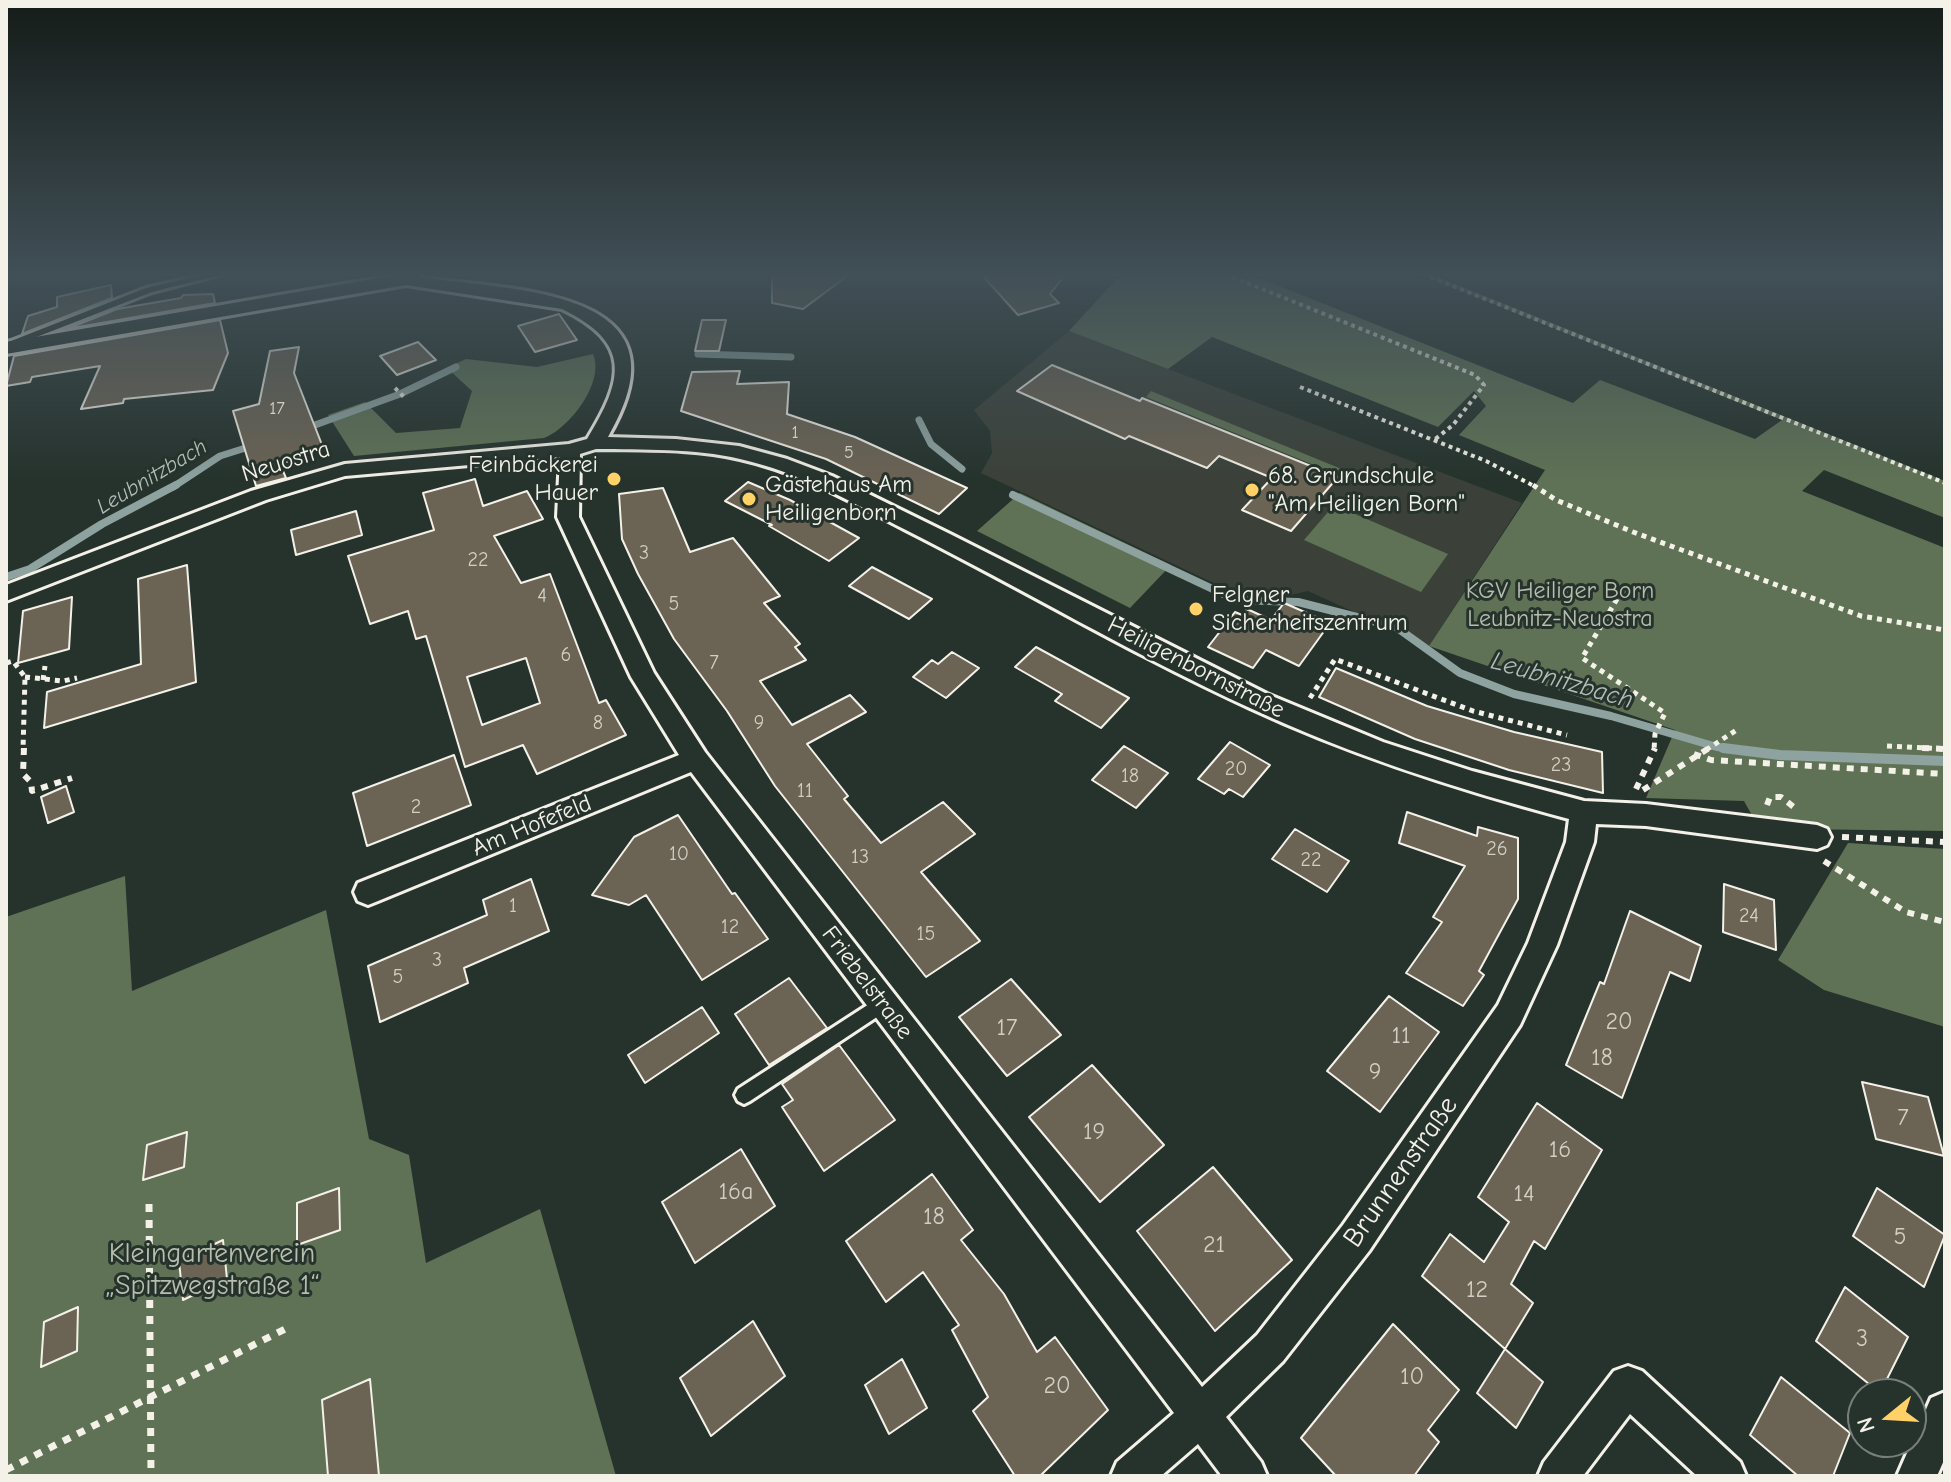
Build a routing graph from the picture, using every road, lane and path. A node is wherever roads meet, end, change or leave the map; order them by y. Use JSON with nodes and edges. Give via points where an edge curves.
{"nodes":[{"id":1,"x":28,"y":343,"type":"edge"},
{"id":2,"x":615,"y":343,"type":"edge"},
{"id":3,"x":1396,"y":343,"type":"edge"},
{"id":4,"x":1596,"y":343,"type":"edge"},
{"id":5,"x":6,"y":347,"type":"edge"},
{"id":6,"x":1300,"y":387,"type":"dead end"},
{"id":7,"x":395,"y":388,"type":"dead end"},
{"id":8,"x":404,"y":397,"type":"dead end"},
{"id":9,"x":1434,"y":440,"type":"junction"},
{"id":10,"x":582,"y":446,"type":"junction"},
{"id":11,"x":1945,"y":483,"type":"edge"},
{"id":12,"x":6,"y":593,"type":"edge"},
{"id":13,"x":1617,"y":599,"type":"dead end"},
{"id":14,"x":1945,"y":630,"type":"edge"},
{"id":15,"x":6,"y":663,"type":"edge"},
{"id":16,"x":45,"y":666,"type":"dead end"},
{"id":17,"x":25,"y":677,"type":"junction"},
{"id":18,"x":77,"y":678,"type":"dead end"},
{"id":19,"x":43,"y":680,"type":"junction"},
{"id":20,"x":1297,"y":719,"type":"junction"},
{"id":21,"x":1738,"y":729,"type":"dead end"},
{"id":22,"x":1567,"y":735,"type":"dead end"},
{"id":23,"x":1887,"y":746,"type":"dead end"},
{"id":24,"x":1945,"y":749,"type":"edge"},
{"id":25,"x":1697,"y":752,"type":"junction"},
{"id":26,"x":696,"y":759,"type":"junction"},
{"id":27,"x":1945,"y":774,"type":"edge"},
{"id":28,"x":72,"y":778,"type":"dead end"},
{"id":29,"x":1584,"y":812,"type":"junction"},
{"id":30,"x":1945,"y":842,"type":"edge"},
{"id":31,"x":1814,"y":846,"type":"junction"},
{"id":32,"x":368,"y":892,"type":"dead end"},
{"id":33,"x":1945,"y":922,"type":"edge"},
{"id":34,"x":883,"y":1003,"type":"junction"},
{"id":35,"x":744,"y":1095,"type":"dead end"},
{"id":36,"x":149,"y":1204,"type":"dead end"},
{"id":37,"x":291,"y":1326,"type":"dead end"},
{"id":38,"x":151,"y":1399,"type":"junction"},
{"id":39,"x":1945,"y":1412,"type":"edge"},
{"id":40,"x":1200,"y":1416,"type":"junction"},
{"id":41,"x":6,"y":1470,"type":"edge"},
{"id":42,"x":151,"y":1476,"type":"edge"},
{"id":43,"x":1131,"y":1476,"type":"edge"},
{"id":44,"x":1247,"y":1476,"type":"edge"},
{"id":45,"x":1558,"y":1476,"type":"edge"},
{"id":46,"x":1726,"y":1476,"type":"edge"},
{"id":47,"x":1917,"y":1476,"type":"edge"}],
"edges":[{"from":1,"to":5,"type":"street"},
{"from":2,"to":10,"type":"street","via":[[627,371],[617,409]]},
{"from":3,"to":9,"type":"path","via":[[1475,375],[1484,385]]},
{"from":4,"to":11,"type":"path"},
{"from":6,"to":9,"type":"path"},
{"from":7,"to":8,"type":"path"},
{"from":9,"to":14,"type":"path","via":[[1582,511],[1847,611]]},
{"from":10,"to":12,"type":"street","name":"Neuostra","via":[[383,465],[310,478]]},
{"from":10,"to":20,"type":"street","name":"Heiligenbornstraße","via":[[739,452],[825,481]]},
{"from":10,"to":26,"type":"street","name":"Friebelstraße","via":[[568,517],[643,677]]},
{"from":13,"to":25,"type":"path","via":[[1582,658],[1665,713],[1632,798]]},
{"from":15,"to":17,"type":"path","via":[[13,661]]},
{"from":16,"to":19,"type":"path"},
{"from":17,"to":19,"type":"path"},
{"from":17,"to":28,"type":"path","via":[[23,774],[32,791]]},
{"from":18,"to":19,"type":"path"},
{"from":20,"to":22,"type":"path","via":[[1335,659],[1473,711]]},
{"from":20,"to":29,"type":"street","name":"Heiligenbornstraße","via":[[1472,782]]},
{"from":21,"to":25,"type":"path"},
{"from":23,"to":24,"type":"path"},
{"from":25,"to":27,"type":"path","via":[[1711,760]]},
{"from":26,"to":32,"type":"street","name":"Am Hofefeld"},
{"from":26,"to":34,"type":"street","name":"Friebelstraße"},
{"from":29,"to":31,"type":"street","name":"Heiligenbornstraße","via":[[1646,815],[1777,834]]},
{"from":29,"to":40,"type":"street","name":"Brunnenstraße","via":[[1580,842],[1542,945],[1509,1015],[1356,1238],[1270,1348]]},
{"from":30,"to":31,"type":"path"},
{"from":31,"to":33,"type":"path","via":[[1835,866],[1906,912]]},
{"from":34,"to":35,"type":"lane"},
{"from":34,"to":40,"type":"street","name":"Friebelstraße"},
{"from":36,"to":38,"type":"path"},
{"from":37,"to":38,"type":"path"},
{"from":38,"to":41,"type":"path"},
{"from":38,"to":42,"type":"path"},
{"from":39,"to":47,"type":"street"},
{"from":40,"to":43,"type":"street","name":"Brunnenstraße"},
{"from":40,"to":44,"type":"street","name":"Friebelstraße"},
{"from":45,"to":46,"type":"street","via":[[1628,1385]]}]}
